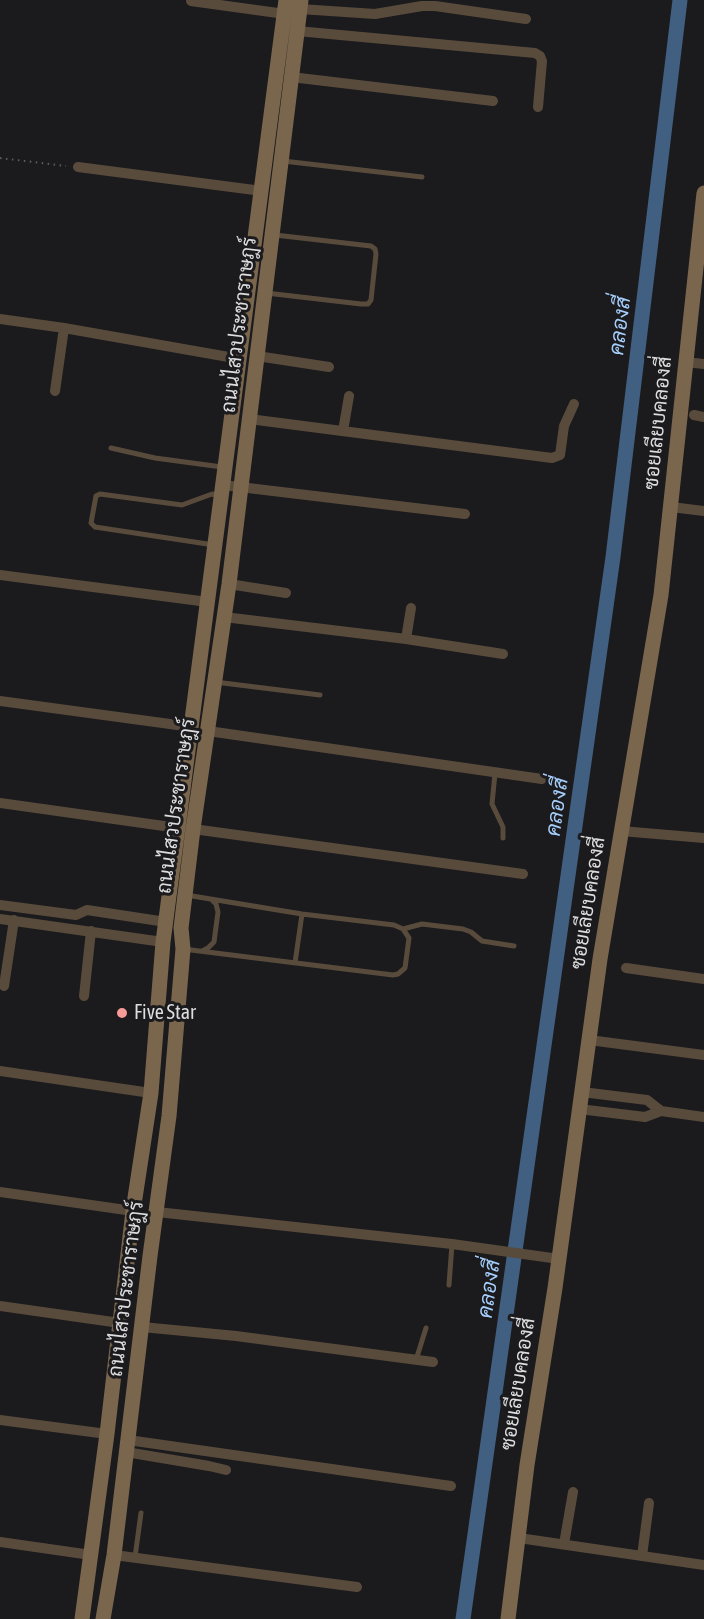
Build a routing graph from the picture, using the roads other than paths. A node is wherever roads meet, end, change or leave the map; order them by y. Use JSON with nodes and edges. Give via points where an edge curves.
{"nodes":[{"id":1,"x":191,"y":1,"type":"edge"},
{"id":2,"x":293,"y":6,"type":"edge"},
{"id":3,"x":526,"y":19,"type":"dead end"},
{"id":4,"x":297,"y":31,"type":"junction"},
{"id":5,"x":291,"y":77,"type":"junction"},
{"id":6,"x":493,"y":101,"type":"dead end"},
{"id":7,"x":538,"y":107,"type":"dead end"},
{"id":8,"x":281,"y":160,"type":"junction"},
{"id":9,"x":78,"y":167,"type":"road end"},
{"id":10,"x":422,"y":177,"type":"dead end"},
{"id":11,"x":262,"y":191,"type":"junction"},
{"id":12,"x":703,"y":200,"type":"edge"},
{"id":13,"x":272,"y":235,"type":"junction"},
{"id":14,"x":264,"y":293,"type":"junction"},
{"id":15,"x":0,"y":319,"type":"edge"},
{"id":16,"x":64,"y":328,"type":"junction"},
{"id":17,"x":257,"y":356,"type":"junction"},
{"id":18,"x":240,"y":359,"type":"junction"},
{"id":19,"x":685,"y":362,"type":"junction"},
{"id":20,"x":704,"y":364,"type":"edge"},
{"id":21,"x":329,"y":368,"type":"dead end"},
{"id":22,"x":55,"y":391,"type":"dead end"},
{"id":23,"x":349,"y":396,"type":"dead end"},
{"id":24,"x":574,"y":404,"type":"dead end"},
{"id":25,"x":249,"y":419,"type":"junction"},
{"id":26,"x":343,"y":431,"type":"junction"},
{"id":27,"x":111,"y":448,"type":"dead end"},
{"id":28,"x":226,"y":467,"type":"junction"},
{"id":29,"x":240,"y":487,"type":"junction"},
{"id":30,"x":223,"y":491,"type":"junction"},
{"id":31,"x":670,"y":507,"type":"junction"},
{"id":32,"x":704,"y":511,"type":"edge"},
{"id":33,"x":465,"y":514,"type":"dead end"},
{"id":34,"x":216,"y":545,"type":"junction"},
{"id":35,"x":0,"y":575,"type":"edge"},
{"id":36,"x":229,"y":585,"type":"junction"},
{"id":37,"x":286,"y":593,"type":"dead end"},
{"id":38,"x":208,"y":602,"type":"junction"},
{"id":39,"x":411,"y":608,"type":"dead end"},
{"id":40,"x":224,"y":617,"type":"junction"},
{"id":41,"x":406,"y":639,"type":"junction"},
{"id":42,"x":504,"y":654,"type":"dead end"},
{"id":43,"x":214,"y":682,"type":"junction"},
{"id":44,"x":320,"y":695,"type":"dead end"},
{"id":45,"x":0,"y":701,"type":"edge"},
{"id":46,"x":192,"y":727,"type":"junction"},
{"id":47,"x":208,"y":731,"type":"junction"},
{"id":48,"x":495,"y":773,"type":"junction"},
{"id":49,"x":542,"y":779,"type":"dead end"},
{"id":50,"x":0,"y":803,"type":"edge"},
{"id":51,"x":185,"y":829,"type":"junction"},
{"id":52,"x":621,"y":831,"type":"junction"},
{"id":53,"x":503,"y":838,"type":"dead end"},
{"id":54,"x":704,"y":838,"type":"edge"},
{"id":55,"x":523,"y":874,"type":"dead end"},
{"id":56,"x":185,"y":895,"type":"junction"},
{"id":57,"x":211,"y":899,"type":"junction"},
{"id":58,"x":0,"y":905,"type":"edge"},
{"id":59,"x":302,"y":914,"type":"junction"},
{"id":60,"x":76,"y":915,"type":"junction"},
{"id":61,"x":0,"y":918,"type":"edge"},
{"id":62,"x":14,"y":920,"type":"junction"},
{"id":63,"x":166,"y":922,"type":"junction"},
{"id":64,"x":74,"y":929,"type":"junction"},
{"id":65,"x":403,"y":929,"type":"junction"},
{"id":66,"x":92,"y":931,"type":"junction"},
{"id":67,"x":163,"y":942,"type":"junction"},
{"id":68,"x":514,"y":946,"type":"dead end"},
{"id":69,"x":183,"y":949,"type":"junction"},
{"id":70,"x":201,"y":951,"type":"junction"},
{"id":71,"x":296,"y":963,"type":"junction"},
{"id":72,"x":626,"y":968,"type":"dead end"},
{"id":73,"x":704,"y":979,"type":"edge"},
{"id":74,"x":4,"y":986,"type":"dead end"},
{"id":75,"x":84,"y":996,"type":"dead end"},
{"id":76,"x":589,"y":1040,"type":"junction"},
{"id":77,"x":704,"y":1055,"type":"edge"},
{"id":78,"x":0,"y":1071,"type":"edge"},
{"id":79,"x":582,"y":1092,"type":"junction"},
{"id":80,"x":151,"y":1093,"type":"junction"},
{"id":81,"x":579,"y":1109,"type":"junction"},
{"id":82,"x":661,"y":1111,"type":"junction"},
{"id":83,"x":704,"y":1117,"type":"edge"},
{"id":84,"x":0,"y":1191,"type":"edge"},
{"id":85,"x":133,"y":1211,"type":"junction"},
{"id":86,"x":157,"y":1212,"type":"junction"},
{"id":87,"x":452,"y":1244,"type":"junction"},
{"id":88,"x":559,"y":1259,"type":"junction"},
{"id":89,"x":449,"y":1286,"type":"dead end"},
{"id":90,"x":0,"y":1306,"type":"edge"},
{"id":91,"x":120,"y":1323,"type":"junction"},
{"id":92,"x":142,"y":1327,"type":"junction"},
{"id":93,"x":426,"y":1328,"type":"dead end"},
{"id":94,"x":416,"y":1360,"type":"junction"},
{"id":95,"x":433,"y":1362,"type":"dead end"},
{"id":96,"x":0,"y":1420,"type":"edge"},
{"id":97,"x":107,"y":1434,"type":"junction"},
{"id":98,"x":127,"y":1446,"type":"junction"},
{"id":99,"x":226,"y":1470,"type":"dead end"},
{"id":100,"x":451,"y":1486,"type":"dead end"},
{"id":101,"x":573,"y":1492,"type":"dead end"},
{"id":102,"x":649,"y":1503,"type":"dead end"},
{"id":103,"x":141,"y":1513,"type":"dead end"},
{"id":104,"x":519,"y":1538,"type":"junction"},
{"id":105,"x":0,"y":1542,"type":"edge"},
{"id":106,"x":564,"y":1544,"type":"junction"},
{"id":107,"x":114,"y":1554,"type":"junction"},
{"id":108,"x":91,"y":1555,"type":"junction"},
{"id":109,"x":642,"y":1556,"type":"junction"},
{"id":110,"x":135,"y":1557,"type":"junction"},
{"id":111,"x":704,"y":1565,"type":"edge"},
{"id":112,"x":357,"y":1587,"type":"dead end"},
{"id":113,"x":82,"y":1619,"type":"edge"},
{"id":114,"x":103,"y":1619,"type":"edge"},
{"id":115,"x":508,"y":1619,"type":"edge"}],
"edges":[{"from":1,"to":2,"type":"street"},
{"from":2,"to":3,"type":"street","via":[[375,14],[435,6]]},
{"from":2,"to":4,"type":"main road","name":"ถนนไสวประชาราษฎร์"},
{"from":2,"to":11,"type":"main road","name":"ถนนไสวประชาราษฎร์"},
{"from":4,"to":5,"type":"main road","name":"ถนนไสวประชาราษฎร์"},
{"from":4,"to":7,"type":"street","via":[[535,53],[542,61]]},
{"from":5,"to":6,"type":"street"},
{"from":5,"to":8,"type":"main road","name":"ถนนไสวประชาราษฎร์"},
{"from":8,"to":10,"type":"lane"},
{"from":8,"to":13,"type":"main road","name":"ถนนไสวประชาราษฎร์"},
{"from":9,"to":11,"type":"street"},
{"from":11,"to":18,"type":"main road","name":"ถนนไสวประชาราษฎร์"},
{"from":12,"to":19,"type":"main road","name":"ซอยเลียบคลองสี่"},
{"from":13,"to":14,"type":"main road","name":"ถนนไสวประชาราษฎร์"},
{"from":13,"to":14,"type":"lane","via":[[371,246],[376,254],[371,300],[361,304]]},
{"from":14,"to":17,"type":"main road","name":"ถนนไสวประชาราษฎร์"},
{"from":15,"to":16,"type":"street"},
{"from":16,"to":18,"type":"street"},
{"from":16,"to":22,"type":"street"},
{"from":17,"to":21,"type":"street"},
{"from":17,"to":25,"type":"main road","name":"ถนนไสวประชาราษฎร์"},
{"from":18,"to":28,"type":"main road","name":"ถนนไสวประชาราษฎร์"},
{"from":19,"to":20,"type":"street"},
{"from":19,"to":31,"type":"main road","name":"ซอยเลียบคลองสี่"},
{"from":23,"to":26,"type":"street"},
{"from":24,"to":26,"type":"street","via":[[564,426],[560,455],[552,458]]},
{"from":25,"to":26,"type":"street"},
{"from":25,"to":29,"type":"main road","name":"ถนนไสวประชาราษฎร์"},
{"from":27,"to":28,"type":"lane"},
{"from":28,"to":30,"type":"main road","name":"ถนนไสวประชาราษฎร์"},
{"from":29,"to":30,"type":"street"},
{"from":29,"to":33,"type":"street"},
{"from":29,"to":36,"type":"main road","name":"ถนนไสวประชาราษฎร์"},
{"from":30,"to":34,"type":"main road","name":"ถนนไสวประชาราษฎร์"},
{"from":30,"to":34,"type":"lane","via":[[182,505],[100,494],[96,496],[91,523],[95,527]]},
{"from":31,"to":32,"type":"street"},
{"from":31,"to":52,"type":"main road","name":"ซอยเลียบคลองสี่","via":[[662,595]]},
{"from":34,"to":38,"type":"main road","name":"ถนนไสวประชาราษฎร์"},
{"from":35,"to":38,"type":"street"},
{"from":36,"to":37,"type":"street"},
{"from":36,"to":40,"type":"main road","name":"ถนนไสวประชาราษฎร์"},
{"from":38,"to":46,"type":"main road","name":"ถนนไสวประชาราษฎร์"},
{"from":39,"to":41,"type":"street"},
{"from":40,"to":41,"type":"street"},
{"from":40,"to":43,"type":"main road","name":"ถนนไสวประชาราษฎร์"},
{"from":41,"to":42,"type":"street"},
{"from":43,"to":44,"type":"lane"},
{"from":43,"to":47,"type":"main road","name":"ถนนไสวประชาราษฎร์"},
{"from":45,"to":46,"type":"street"},
{"from":46,"to":51,"type":"main road","name":"ถนนไสวประชาราษฎร์"},
{"from":47,"to":48,"type":"street"},
{"from":47,"to":51,"type":"main road","name":"ถนนไสวประชาราษฎร์"},
{"from":48,"to":49,"type":"street"},
{"from":48,"to":53,"type":"lane","via":[[492,804],[503,827]]},
{"from":50,"to":51,"type":"street"},
{"from":51,"to":55,"type":"street"},
{"from":51,"to":56,"type":"main road","name":"ถนนไสวประชาราษฎร์"},
{"from":51,"to":63,"type":"main road","name":"ถนนไสวประชาราษฎร์"},
{"from":52,"to":54,"type":"street"},
{"from":52,"to":76,"type":"main road","name":"ซอยเลียบคลองสี่"},
{"from":56,"to":57,"type":"lane"},
{"from":56,"to":69,"type":"main road","name":"ถนนไสวประชาราษฎร์"},
{"from":57,"to":59,"type":"lane"},
{"from":57,"to":70,"type":"lane","via":[[218,912],[214,942]]},
{"from":58,"to":60,"type":"street"},
{"from":59,"to":65,"type":"lane"},
{"from":59,"to":71,"type":"lane"},
{"from":60,"to":63,"type":"street","via":[[87,910]]},
{"from":60,"to":64,"type":"street"},
{"from":61,"to":62,"type":"street"},
{"from":62,"to":64,"type":"street"},
{"from":62,"to":74,"type":"street"},
{"from":63,"to":67,"type":"main road","name":"ถนนไสวประชาราษฎร์"},
{"from":64,"to":66,"type":"street"},
{"from":65,"to":68,"type":"lane","via":[[422,924],[463,929],[482,941]]},
{"from":65,"to":71,"type":"lane","via":[[409,938],[405,968],[398,974]]},
{"from":66,"to":67,"type":"street"},
{"from":66,"to":75,"type":"street"},
{"from":67,"to":80,"type":"main road","name":"ถนนไสวประชาราษฎร์"},
{"from":69,"to":70,"type":"lane"},
{"from":69,"to":86,"type":"main road","name":"ถนนไสวประชาราษฎร์"},
{"from":70,"to":71,"type":"lane"},
{"from":72,"to":73,"type":"street"},
{"from":76,"to":77,"type":"street"},
{"from":76,"to":79,"type":"main road","name":"ซอยเลียบคลองสี่"},
{"from":78,"to":80,"type":"street"},
{"from":79,"to":81,"type":"main road","name":"ซอยเลียบคลองสี่"},
{"from":79,"to":82,"type":"street","via":[[647,1100]]},
{"from":80,"to":85,"type":"main road","name":"ถนนไสวประชาราษฎร์"},
{"from":81,"to":82,"type":"street","via":[[645,1117]]},
{"from":81,"to":88,"type":"main road","name":"ซอยเลียบคลองสี่"},
{"from":82,"to":83,"type":"street"},
{"from":84,"to":85,"type":"street"},
{"from":85,"to":91,"type":"main road","name":"ถนนไสวประชาราษฎร์"},
{"from":86,"to":87,"type":"street"},
{"from":86,"to":92,"type":"main road","name":"ถนนไสวประชาราษฎร์"},
{"from":87,"to":88,"type":"street"},
{"from":87,"to":89,"type":"lane"},
{"from":88,"to":104,"type":"main road","name":"ซอยเลียบคลองสี่"},
{"from":90,"to":91,"type":"street"},
{"from":91,"to":97,"type":"main road","name":"ถนนไสวประชาราษฎร์"},
{"from":92,"to":94,"type":"street"},
{"from":92,"to":98,"type":"main road","name":"ถนนไสวประชาราษฎร์"},
{"from":93,"to":94,"type":"lane"},
{"from":94,"to":95,"type":"street"},
{"from":96,"to":97,"type":"street"},
{"from":97,"to":108,"type":"main road","name":"ถนนไสวประชาราษฎร์"},
{"from":98,"to":99,"type":"street"},
{"from":98,"to":100,"type":"street"},
{"from":98,"to":107,"type":"main road","name":"ถนนไสวประชาราษฎร์"},
{"from":101,"to":106,"type":"street"},
{"from":102,"to":109,"type":"street"},
{"from":103,"to":110,"type":"lane"},
{"from":104,"to":106,"type":"street"},
{"from":104,"to":115,"type":"main road","name":"ซอยเลียบคลองสี่"},
{"from":105,"to":108,"type":"street"},
{"from":106,"to":109,"type":"street"},
{"from":107,"to":110,"type":"street"},
{"from":107,"to":114,"type":"main road","name":"ถนนไสวประชาราษฎร์"},
{"from":108,"to":113,"type":"main road","name":"ถนนไสวประชาราษฎร์"},
{"from":109,"to":111,"type":"street"},
{"from":110,"to":112,"type":"street"}]}
